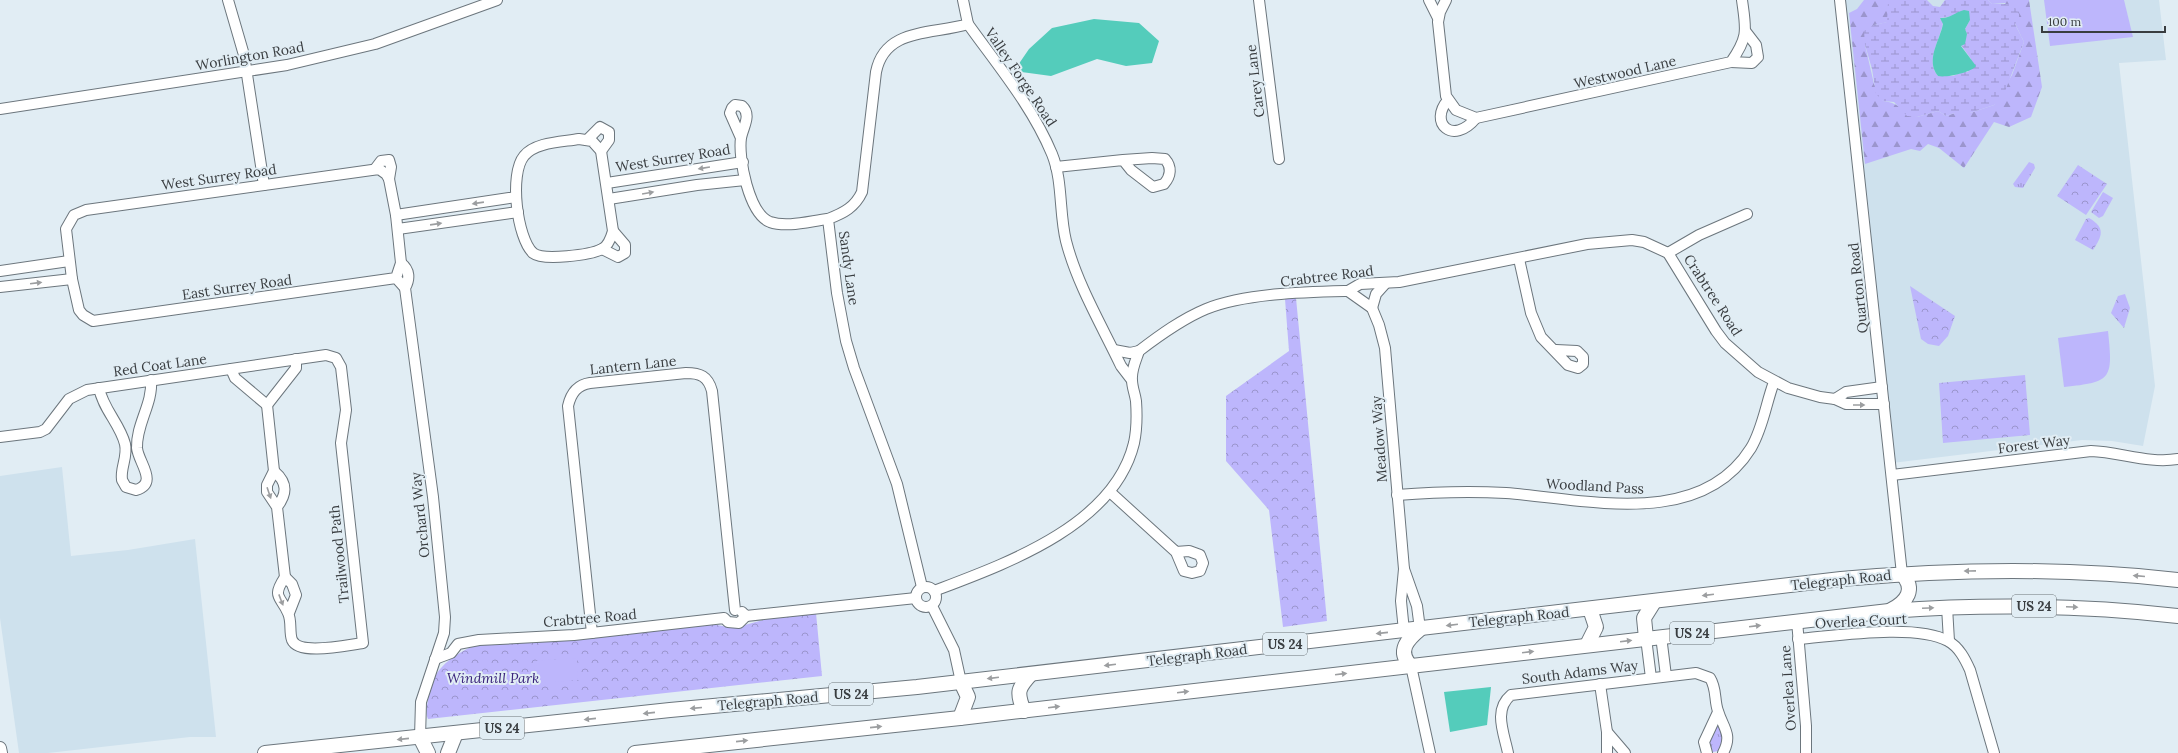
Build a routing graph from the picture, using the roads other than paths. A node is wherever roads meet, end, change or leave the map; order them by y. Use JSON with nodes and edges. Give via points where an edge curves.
{"nodes":[{"id":1,"x":228,"y":0,"type":"edge"},
{"id":2,"x":497,"y":0,"type":"edge"},
{"id":3,"x":963,"y":0,"type":"edge"},
{"id":4,"x":1260,"y":0,"type":"edge"},
{"id":5,"x":1429,"y":0,"type":"edge"},
{"id":6,"x":1446,"y":0,"type":"edge"},
{"id":7,"x":1742,"y":0,"type":"edge"},
{"id":8,"x":1840,"y":0,"type":"edge"},
{"id":9,"x":1438,"y":18,"type":"junction"},
{"id":10,"x":968,"y":24,"type":"junction"},
{"id":11,"x":1746,"y":32,"type":"junction"},
{"id":12,"x":1731,"y":62,"type":"junction"},
{"id":13,"x":247,"y":73,"type":"junction"},
{"id":14,"x":1448,"y":100,"type":"junction"},
{"id":15,"x":0,"y":108,"type":"edge"},
{"id":16,"x":1476,"y":118,"type":"junction"},
{"id":17,"x":741,"y":138,"type":"dead end"},
{"id":18,"x":588,"y":139,"type":"junction"},
{"id":19,"x":601,"y":150,"type":"junction"},
{"id":20,"x":1279,"y":159,"type":"dead end"},
{"id":21,"x":389,"y":160,"type":"joint"},
{"id":22,"x":1123,"y":160,"type":"dead end"},
{"id":23,"x":743,"y":162,"type":"junction"},
{"id":24,"x":1056,"y":167,"type":"junction"},
{"id":25,"x":382,"y":173,"type":"junction"},
{"id":26,"x":745,"y":180,"type":"junction"},
{"id":27,"x":264,"y":185,"type":"junction"},
{"id":28,"x":608,"y":191,"type":"junction"},
{"id":29,"x":517,"y":205,"type":"junction"},
{"id":30,"x":1747,"y":214,"type":"dead end"},
{"id":31,"x":396,"y":215,"type":"junction"},
{"id":32,"x":828,"y":218,"type":"junction"},
{"id":33,"x":398,"y":229,"type":"junction"},
{"id":34,"x":613,"y":232,"type":"junction"},
{"id":35,"x":602,"y":249,"type":"junction"},
{"id":36,"x":1668,"y":253,"type":"junction"},
{"id":37,"x":1518,"y":258,"type":"junction"},
{"id":38,"x":69,"y":261,"type":"junction"},
{"id":39,"x":402,"y":263,"type":"junction"},
{"id":40,"x":0,"y":271,"type":"edge"},
{"id":41,"x":396,"y":278,"type":"junction"},
{"id":42,"x":72,"y":279,"type":"junction"},
{"id":43,"x":1385,"y":284,"type":"junction"},
{"id":44,"x":0,"y":287,"type":"edge"},
{"id":45,"x":405,"y":288,"type":"junction"},
{"id":46,"x":1348,"y":291,"type":"junction"},
{"id":47,"x":1372,"y":308,"type":"junction"},
{"id":48,"x":1114,"y":350,"type":"junction"},
{"id":49,"x":1556,"y":350,"type":"dead end"},
{"id":50,"x":1139,"y":351,"type":"junction"},
{"id":51,"x":296,"y":360,"type":"junction"},
{"id":52,"x":339,"y":361,"type":"joint"},
{"id":53,"x":231,"y":369,"type":"junction"},
{"id":54,"x":1132,"y":379,"type":"junction"},
{"id":55,"x":152,"y":380,"type":"junction"},
{"id":56,"x":1774,"y":382,"type":"junction"},
{"id":57,"x":1882,"y":387,"type":"junction"},
{"id":58,"x":99,"y":388,"type":"junction"},
{"id":59,"x":1835,"y":399,"type":"junction"},
{"id":60,"x":1884,"y":404,"type":"junction"},
{"id":61,"x":268,"y":405,"type":"junction"},
{"id":62,"x":0,"y":437,"type":"edge"},
{"id":63,"x":2178,"y":459,"type":"edge"},
{"id":64,"x":274,"y":471,"type":"junction"},
{"id":65,"x":1892,"y":475,"type":"junction"},
{"id":66,"x":1110,"y":492,"type":"junction"},
{"id":67,"x":1397,"y":496,"type":"junction"},
{"id":68,"x":278,"y":507,"type":"junction"},
{"id":69,"x":1176,"y":552,"type":"dead end"},
{"id":70,"x":1404,"y":569,"type":"junction"},
{"id":71,"x":1902,"y":574,"type":"junction"},
{"id":72,"x":285,"y":577,"type":"junction"},
{"id":73,"x":2178,"y":580,"type":"edge"},
{"id":74,"x":922,"y":587,"type":"junction"},
{"id":75,"x":934,"y":591,"type":"junction"},
{"id":76,"x":916,"y":598,"type":"junction"},
{"id":77,"x":1654,"y":602,"type":"junction"},
{"id":78,"x":932,"y":606,"type":"junction"},
{"id":79,"x":1947,"y":607,"type":"junction"},
{"id":80,"x":1590,"y":609,"type":"junction"},
{"id":81,"x":734,"y":610,"type":"junction"},
{"id":82,"x":1889,"y":610,"type":"junction"},
{"id":83,"x":289,"y":613,"type":"junction"},
{"id":84,"x":746,"y":616,"type":"junction"},
{"id":85,"x":2178,"y":616,"type":"edge"},
{"id":86,"x":724,"y":618,"type":"junction"},
{"id":87,"x":1797,"y":621,"type":"junction"},
{"id":88,"x":1420,"y":629,"type":"junction"},
{"id":89,"x":1404,"y":631,"type":"junction"},
{"id":90,"x":444,"y":633,"type":"junction"},
{"id":91,"x":592,"y":633,"type":"junction"},
{"id":92,"x":1661,"y":636,"type":"junction"},
{"id":93,"x":1646,"y":638,"type":"junction"},
{"id":94,"x":1798,"y":639,"type":"junction"},
{"id":95,"x":1949,"y":641,"type":"junction"},
{"id":96,"x":458,"y":644,"type":"junction"},
{"id":97,"x":1587,"y":645,"type":"junction"},
{"id":98,"x":435,"y":659,"type":"junction"},
{"id":99,"x":1411,"y":666,"type":"junction"},
{"id":100,"x":1031,"y":674,"type":"junction"},
{"id":101,"x":1666,"y":676,"type":"junction"},
{"id":102,"x":1651,"y":678,"type":"junction"},
{"id":103,"x":961,"y":682,"type":"junction"},
{"id":104,"x":1600,"y":684,"type":"junction"},
{"id":105,"x":1024,"y":711,"type":"junction"},
{"id":106,"x":1718,"y":712,"type":"junction"},
{"id":107,"x":960,"y":718,"type":"junction"},
{"id":108,"x":1607,"y":732,"type":"junction"},
{"id":109,"x":456,"y":733,"type":"junction"},
{"id":110,"x":420,"y":737,"type":"junction"},
{"id":111,"x":0,"y":748,"type":"edge"},
{"id":112,"x":704,"y":750,"type":"edge"},
{"id":113,"x":1,"y":753,"type":"edge"},
{"id":114,"x":265,"y":753,"type":"edge"},
{"id":115,"x":428,"y":753,"type":"edge"},
{"id":116,"x":448,"y":753,"type":"edge"},
{"id":117,"x":635,"y":753,"type":"edge"},
{"id":118,"x":1430,"y":753,"type":"edge"},
{"id":119,"x":1508,"y":753,"type":"edge"},
{"id":120,"x":1607,"y":753,"type":"edge"},
{"id":121,"x":1625,"y":753,"type":"edge"},
{"id":122,"x":1706,"y":753,"type":"edge"},
{"id":123,"x":1722,"y":753,"type":"edge"},
{"id":124,"x":1806,"y":753,"type":"edge"},
{"id":125,"x":1994,"y":753,"type":"edge"}],
"edges":[{"from":1,"to":13,"type":"street","via":[[241,42]]},
{"from":2,"to":13,"type":"street","name":"Worlington Road","via":[[365,47]]},
{"from":3,"to":10,"type":"street"},
{"from":4,"to":20,"type":"street","name":"Carey Lane"},
{"from":5,"to":9,"type":"street"},
{"from":6,"to":9,"type":"street"},
{"from":7,"to":11,"type":"street"},
{"from":8,"to":57,"type":"street","name":"Quarton Road"},
{"from":9,"to":14,"type":"street","via":[[1445,92]]},
{"from":10,"to":24,"type":"street","name":"Valley Forge Road","via":[[1031,112],[1046,140]]},
{"from":10,"to":32,"type":"street","name":"Sandy Lane","via":[[906,37],[882,54],[876,72],[862,192],[854,205]]},
{"from":11,"to":12,"type":"street","via":[[1741,48]]},
{"from":11,"to":12,"type":"street","name":"Westwood Lane","via":[[1756,45],[1758,57],[1752,63]]},
{"from":12,"to":16,"type":"street","name":"Westwood Lane"},
{"from":13,"to":15,"type":"street","name":"Worlington Road"},
{"from":13,"to":27,"type":"street"},
{"from":14,"to":16,"type":"street","via":[[1461,113]]},
{"from":14,"to":16,"type":"street","via":[[1444,105],[1442,120],[1448,131],[1462,129]]},
{"from":17,"to":23,"type":"street"},
{"from":18,"to":19,"type":"street","name":"West Surrey Road","via":[[596,143]]},
{"from":18,"to":19,"type":"street","name":"West Surrey Road","via":[[600,127],[606,129],[609,132],[609,140]]},
{"from":18,"to":29,"type":"street","name":"West Surrey Road","via":[[552,144],[529,152],[518,168]]},
{"from":19,"to":28,"type":"street","name":"West Surrey Road"},
{"from":21,"to":25,"type":"street","name":"Orchard Way","via":[[391,167]]},
{"from":21,"to":25,"type":"street","name":"West Surrey Road","via":[[381,161]]},
{"from":22,"to":24,"type":"street"},
{"from":23,"to":26,"type":"street"},
{"from":23,"to":28,"type":"street","name":"West Surrey Road","one_way":true},
{"from":24,"to":48,"type":"street","name":"Valley Forge Road","via":[[1063,228],[1070,255]]},
{"from":25,"to":27,"type":"street","name":"West Surrey Road"},
{"from":25,"to":31,"type":"street","name":"Orchard Way"},
{"from":28,"to":26,"type":"street","one_way":true},
{"from":26,"to":32,"type":"street","via":[[761,217],[770,222],[782,224]]},
{"from":27,"to":38,"type":"street","name":"West Surrey Road","via":[[78,213],[67,224]]},
{"from":28,"to":34,"type":"street"},
{"from":29,"to":31,"type":"street","one_way":true},
{"from":33,"to":29,"type":"street","one_way":true},
{"from":29,"to":35,"type":"street","via":[[527,243],[538,256],[550,258]]},
{"from":30,"to":36,"type":"street","via":[[1699,235]]},
{"from":31,"to":33,"type":"street","name":"Orchard Way"},
{"from":32,"to":74,"type":"street","name":"Sandy Lane","via":[[846,341],[897,484]]},
{"from":33,"to":39,"type":"street","name":"Orchard Way"},
{"from":34,"to":35,"type":"street","via":[[609,243]]},
{"from":34,"to":35,"type":"street","via":[[625,244],[625,253],[618,257]]},
{"from":36,"to":37,"type":"street","name":"Crabtree Road","via":[[1644,242],[1621,239]]},
{"from":36,"to":56,"type":"street","name":"Crabtree Road","via":[[1725,343],[1758,372]]},
{"from":37,"to":43,"type":"street","name":"Crabtree Road"},
{"from":37,"to":49,"type":"street","via":[[1535,326],[1541,337]]},
{"from":38,"to":40,"type":"street"},
{"from":38,"to":42,"type":"street"},
{"from":39,"to":41,"type":"street","name":"Orchard Way"},
{"from":39,"to":45,"type":"street","name":"Orchard Way","via":[[409,279]]},
{"from":41,"to":42,"type":"street","name":"East Surrey Road","via":[[100,321],[88,319],[83,315],[76,301]]},
{"from":41,"to":45,"type":"street"},
{"from":44,"to":42,"type":"street","one_way":true},
{"from":43,"to":46,"type":"street","name":"Crabtree Road","via":[[1360,284]]},
{"from":43,"to":47,"type":"street","via":[[1376,294]]},
{"from":45,"to":90,"type":"street","name":"Orchard Way","via":[[433,497],[443,590]]},
{"from":46,"to":47,"type":"street"},
{"from":46,"to":50,"type":"street","name":"Crabtree Road","via":[[1251,298],[1225,303],[1206,309],[1181,322]]},
{"from":47,"to":67,"type":"street","name":"Meadow Way","via":[[1382,334],[1387,361]]},
{"from":48,"to":50,"type":"street","via":[[1130,353]]},
{"from":48,"to":54,"type":"street","name":"Valley Forge Road","via":[[1121,366]]},
{"from":50,"to":54,"type":"street"},
{"from":51,"to":52,"type":"street","name":"Red Coat Lane","via":[[326,355]]},
{"from":51,"to":53,"type":"street","name":"Red Coat Lane"},
{"from":51,"to":61,"type":"street","via":[[296,368]]},
{"from":52,"to":83,"type":"street","name":"Trailwood Path","via":[[346,410],[341,444],[362,644],[302,649],[297,647],[292,639]]},
{"from":53,"to":55,"type":"street","name":"Red Coat Lane"},
{"from":53,"to":61,"type":"street","via":[[235,378]]},
{"from":54,"to":66,"type":"street","via":[[1136,434],[1126,466]]},
{"from":55,"to":58,"type":"street","name":"Red Coat Lane"},
{"from":55,"to":58,"type":"street","via":[[151,396],[137,443],[148,479],[136,490],[126,487],[122,480],[126,457],[125,444],[102,400]]},
{"from":56,"to":59,"type":"street","name":"Crabtree Road","via":[[1804,394]]},
{"from":56,"to":67,"type":"street","name":"Woodland Pass","via":[[1759,432],[1751,448],[1726,476],[1692,495],[1642,504],[1595,503],[1482,492]]},
{"from":57,"to":59,"type":"street","via":[[1846,392]]},
{"from":57,"to":60,"type":"street","name":"Quarton Road"},
{"from":58,"to":62,"type":"street","name":"Red Coat Lane","via":[[73,395],[46,429],[40,432]]},
{"from":59,"to":60,"type":"street","name":"Crabtree Road","one_way":true,"via":[[1855,406]]},
{"from":60,"to":65,"type":"street","name":"Quarton Road"},
{"from":61,"to":64,"type":"street","name":"Trailwood Path"},
{"from":63,"to":65,"type":"street","name":"Forest Way","via":[[2157,460],[2091,451]]},
{"from":64,"to":68,"type":"street","name":"Trailwood Path","one_way":true,"via":[[267,485],[267,492]]},
{"from":64,"to":68,"type":"street","name":"Trailwood Path","via":[[281,476],[286,488]]},
{"from":65,"to":71,"type":"street","name":"Quarton Road"},
{"from":66,"to":69,"type":"street"},
{"from":66,"to":75,"type":"street","via":[[1063,530],[1025,553],[993,569]]},
{"from":67,"to":70,"type":"street","name":"Meadow Way"},
{"from":68,"to":72,"type":"street","name":"Trailwood Path"},
{"from":70,"to":88,"type":"street","name":"Meadow Way","via":[[1417,606]]},
{"from":70,"to":89,"type":"street","name":"Meadow Way","via":[[1401,601]]},
{"from":73,"to":71,"type":"highway","name":"Telegraph Road","number":"US 24","one_way":true,"via":[[2032,570]]},
{"from":71,"to":77,"type":"highway","name":"Telegraph Road","number":"US 24","one_way":true},
{"from":71,"to":82,"type":"highway","via":[[1909,584],[1909,595],[1902,604]]},
{"from":72,"to":83,"type":"street","name":"Trailwood Path","via":[[292,584],[296,595]]},
{"from":72,"to":83,"type":"street","name":"Trailwood Path","one_way":true,"via":[[278,595]]},
{"from":74,"to":75,"type":"street","via":[[929,587]]},
{"from":74,"to":76,"type":"street"},
{"from":75,"to":78,"type":"street","via":[[936,599]]},
{"from":76,"to":78,"type":"street","via":[[922,606]]},
{"from":76,"to":84,"type":"street","name":"Crabtree Road"},
{"from":77,"to":80,"type":"highway","name":"Telegraph Road","number":"US 24"},
{"from":77,"to":93,"type":"highway","via":[[1644,618]]},
{"from":78,"to":103,"type":"street","via":[[954,650]]},
{"from":82,"to":79,"type":"highway","number":"US 24","one_way":true},
{"from":79,"to":85,"type":"highway","number":"US 24","one_way":true,"via":[[2050,606]]},
{"from":79,"to":95,"type":"street"},
{"from":80,"to":88,"type":"highway","name":"Telegraph Road","number":"US 24","one_way":true},
{"from":80,"to":97,"type":"highway","via":[[1596,627]]},
{"from":81,"to":84,"type":"street"},
{"from":81,"to":86,"type":"street","via":[[727,613]]},
{"from":81,"to":91,"type":"street","name":"Lantern Lane","via":[[712,391],[707,374],[686,373],[590,383],[570,389],[568,406]]},
{"from":82,"to":87,"type":"highway","number":"US 24"},
{"from":84,"to":86,"type":"street","name":"Crabtree Road","via":[[739,623],[728,622]]},
{"from":86,"to":91,"type":"street","name":"Crabtree Road"},
{"from":92,"to":87,"type":"highway","number":"US 24","one_way":true},
{"from":87,"to":94,"type":"street","name":"Overlea Lane"},
{"from":88,"to":89,"type":"highway","name":"Telegraph Road","number":"US 24"},
{"from":88,"to":99,"type":"highway","via":[[1404,646],[1404,655]]},
{"from":89,"to":100,"type":"highway","name":"Telegraph Road","number":"US 24","one_way":true},
{"from":90,"to":96,"type":"street"},
{"from":90,"to":98,"type":"street","name":"Orchard Way"},
{"from":91,"to":96,"type":"street","name":"Crabtree Road","via":[[492,639]]},
{"from":92,"to":93,"type":"highway","number":"US 24"},
{"from":92,"to":101,"type":"street"},
{"from":97,"to":93,"type":"highway","number":"US 24","one_way":true},
{"from":93,"to":102,"type":"street"},
{"from":94,"to":95,"type":"street","name":"Overlea Court","via":[[1908,632]]},
{"from":94,"to":124,"type":"street","name":"Overlea Lane"},
{"from":95,"to":125,"type":"street","via":[[1964,657],[1970,670]]},
{"from":96,"to":98,"type":"street","via":[[451,653]]},
{"from":99,"to":97,"type":"highway","number":"US 24","one_way":true},
{"from":98,"to":110,"type":"street","name":"Orchard Way","via":[[421,702]]},
{"from":105,"to":99,"type":"highway","number":"US 24","one_way":true},
{"from":99,"to":118,"type":"street"},
{"from":100,"to":103,"type":"highway","name":"Telegraph Road","number":"US 24","one_way":true},
{"from":100,"to":105,"type":"highway","via":[[1018,693]]},
{"from":101,"to":102,"type":"street","name":"South Adams Way"},
{"from":101,"to":106,"type":"street","name":"South Adams Way","via":[[1696,673],[1710,678],[1715,687]]},
{"from":102,"to":104,"type":"street","name":"South Adams Way"},
{"from":103,"to":107,"type":"highway","via":[[968,697]]},
{"from":103,"to":109,"type":"highway","name":"Telegraph Road","number":"US 24","one_way":true},
{"from":104,"to":108,"type":"street"},
{"from":104,"to":119,"type":"street","name":"South Adams Way","via":[[1511,696],[1502,706],[1500,714]]},
{"from":105,"to":107,"type":"highway","number":"US 24"},
{"from":106,"to":122,"type":"street","via":[[1704,742]]},
{"from":106,"to":123,"type":"street","via":[[1727,733]]},
{"from":112,"to":107,"type":"highway","number":"US 24","one_way":true},
{"from":108,"to":120,"type":"street"},
{"from":108,"to":121,"type":"street"},
{"from":109,"to":110,"type":"highway","name":"Telegraph Road","number":"US 24"},
{"from":109,"to":116,"type":"highway"},
{"from":110,"to":114,"type":"highway","name":"Telegraph Road","number":"US 24","one_way":true},
{"from":110,"to":115,"type":"highway"},
{"from":111,"to":113,"type":"main road"},
{"from":112,"to":117,"type":"highway","number":"US 24"}]}
